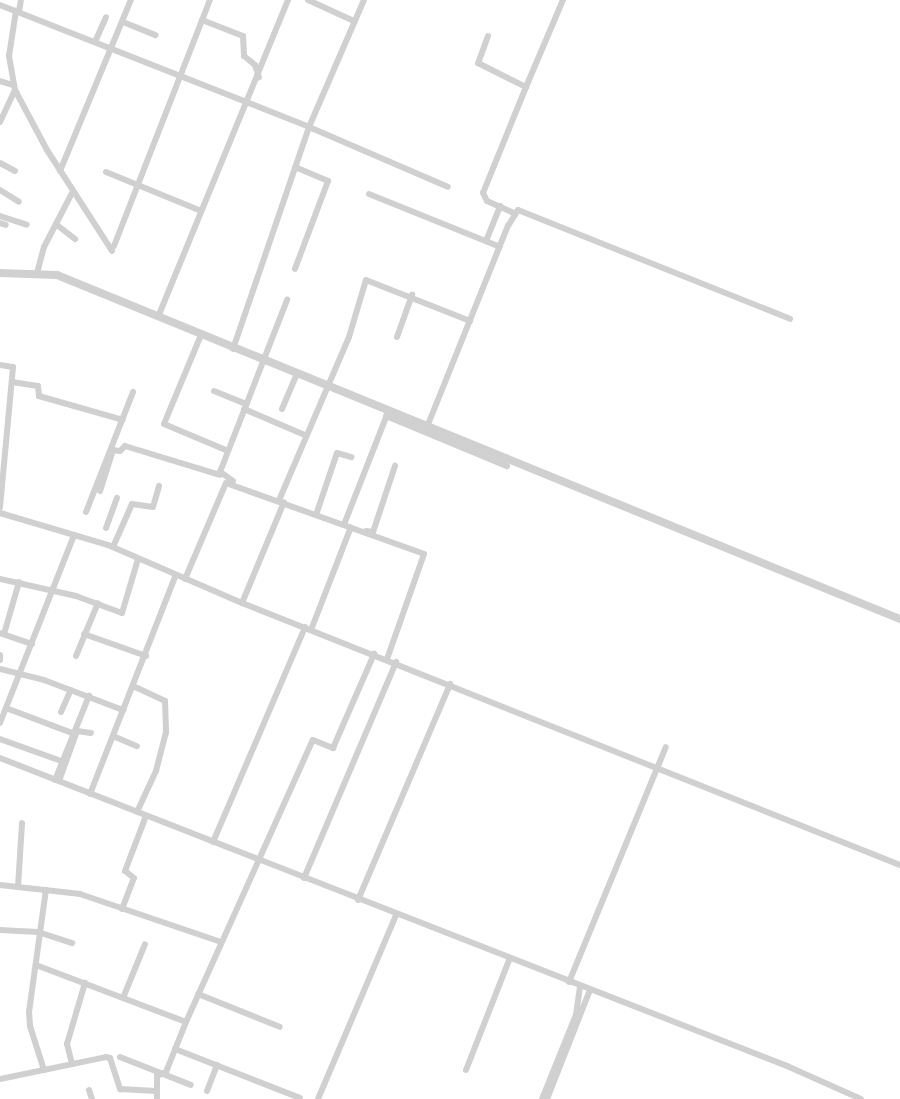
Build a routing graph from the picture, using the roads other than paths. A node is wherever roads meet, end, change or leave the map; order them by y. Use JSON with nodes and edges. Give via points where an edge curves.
{"nodes":[{"id":1,"x":21,"y":0,"type":"edge"},
{"id":2,"x":131,"y":0,"type":"edge"},
{"id":3,"x":210,"y":0,"type":"edge"},
{"id":4,"x":288,"y":0,"type":"edge"},
{"id":5,"x":308,"y":0,"type":"edge"},
{"id":6,"x":364,"y":0,"type":"edge"},
{"id":7,"x":563,"y":0,"type":"edge"},
{"id":8,"x":0,"y":5,"type":"edge"},
{"id":9,"x":18,"y":12,"type":"junction"},
{"id":10,"x":106,"y":17,"type":"dead end"},
{"id":11,"x":202,"y":20,"type":"junction"},
{"id":12,"x":354,"y":21,"type":"junction"},
{"id":13,"x":123,"y":22,"type":"junction"},
{"id":14,"x":156,"y":35,"type":"dead end"},
{"id":15,"x":488,"y":36,"type":"dead end"},
{"id":16,"x":95,"y":42,"type":"junction"},
{"id":17,"x":112,"y":49,"type":"junction"},
{"id":18,"x":180,"y":75,"type":"junction"},
{"id":19,"x":259,"y":77,"type":"junction"},
{"id":20,"x":0,"y":81,"type":"edge"},
{"id":21,"x":14,"y":87,"type":"junction"},
{"id":22,"x":526,"y":87,"type":"junction"},
{"id":23,"x":247,"y":103,"type":"junction"},
{"id":24,"x":0,"y":122,"type":"edge"},
{"id":25,"x":309,"y":127,"type":"junction"},
{"id":26,"x":0,"y":163,"type":"edge"},
{"id":27,"x":295,"y":167,"type":"junction"},
{"id":28,"x":15,"y":171,"type":"dead end"},
{"id":29,"x":60,"y":171,"type":"junction"},
{"id":30,"x":106,"y":172,"type":"dead end"},
{"id":31,"x":137,"y":185,"type":"junction"},
{"id":32,"x":447,"y":187,"type":"dead end"},
{"id":33,"x":0,"y":190,"type":"edge"},
{"id":34,"x":74,"y":191,"type":"junction"},
{"id":35,"x":369,"y":194,"type":"dead end"},
{"id":36,"x":20,"y":202,"type":"dead end"},
{"id":37,"x":500,"y":206,"type":"junction"},
{"id":38,"x":201,"y":211,"type":"junction"},
{"id":39,"x":514,"y":213,"type":"junction"},
{"id":40,"x":0,"y":216,"type":"edge"},
{"id":41,"x":27,"y":225,"type":"dead end"},
{"id":42,"x":57,"y":225,"type":"junction"},
{"id":43,"x":75,"y":239,"type":"dead end"},
{"id":44,"x":486,"y":241,"type":"junction"},
{"id":45,"x":500,"y":247,"type":"junction"},
{"id":46,"x":295,"y":269,"type":"dead end"},
{"id":47,"x":0,"y":273,"type":"edge"},
{"id":48,"x":37,"y":273,"type":"junction"},
{"id":49,"x":412,"y":295,"type":"junction"},
{"id":50,"x":287,"y":300,"type":"dead end"},
{"id":51,"x":158,"y":318,"type":"junction"},
{"id":52,"x":790,"y":319,"type":"dead end"},
{"id":53,"x":470,"y":321,"type":"junction"},
{"id":54,"x":201,"y":335,"type":"junction"},
{"id":55,"x":397,"y":337,"type":"dead end"},
{"id":56,"x":233,"y":349,"type":"junction"},
{"id":57,"x":264,"y":361,"type":"junction"},
{"id":58,"x":0,"y":364,"type":"edge"},
{"id":59,"x":297,"y":374,"type":"junction"},
{"id":60,"x":12,"y":381,"type":"junction"},
{"id":61,"x":326,"y":386,"type":"junction"},
{"id":62,"x":214,"y":391,"type":"dead end"},
{"id":63,"x":134,"y":392,"type":"dead end"},
{"id":64,"x":245,"y":407,"type":"junction"},
{"id":65,"x":282,"y":409,"type":"dead end"},
{"id":66,"x":387,"y":414,"type":"junction"},
{"id":67,"x":123,"y":420,"type":"junction"},
{"id":68,"x":427,"y":427,"type":"junction"},
{"id":69,"x":305,"y":435,"type":"junction"},
{"id":70,"x":113,"y":450,"type":"junction"},
{"id":71,"x":228,"y":451,"type":"junction"},
{"id":72,"x":351,"y":457,"type":"dead end"},
{"id":73,"x":507,"y":465,"type":"dead end"},
{"id":74,"x":395,"y":466,"type":"dead end"},
{"id":75,"x":220,"y":476,"type":"junction"},
{"id":76,"x":2,"y":485,"type":"edge"},
{"id":77,"x":159,"y":486,"type":"dead end"},
{"id":78,"x":100,"y":491,"type":"dead end"},
{"id":79,"x":117,"y":498,"type":"dead end"},
{"id":80,"x":282,"y":500,"type":"junction"},
{"id":81,"x":0,"y":503,"type":"edge"},
{"id":82,"x":86,"y":512,"type":"dead end"},
{"id":83,"x":317,"y":512,"type":"junction"},
{"id":84,"x":0,"y":513,"type":"edge"},
{"id":85,"x":345,"y":522,"type":"junction"},
{"id":86,"x":351,"y":527,"type":"junction"},
{"id":87,"x":106,"y":528,"type":"dead end"},
{"id":88,"x":74,"y":535,"type":"junction"},
{"id":89,"x":113,"y":547,"type":"junction"},
{"id":90,"x":138,"y":559,"type":"junction"},
{"id":91,"x":176,"y":575,"type":"junction"},
{"id":92,"x":0,"y":579,"type":"edge"},
{"id":93,"x":185,"y":579,"type":"junction"},
{"id":94,"x":19,"y":582,"type":"junction"},
{"id":95,"x":53,"y":592,"type":"junction"},
{"id":96,"x":98,"y":603,"type":"junction"},
{"id":97,"x":242,"y":603,"type":"junction"},
{"id":98,"x":900,"y":619,"type":"edge"},
{"id":99,"x":308,"y":629,"type":"junction"},
{"id":100,"x":2,"y":633,"type":"edge"},
{"id":101,"x":84,"y":634,"type":"junction"},
{"id":102,"x":32,"y":644,"type":"junction"},
{"id":103,"x":374,"y":654,"type":"junction"},
{"id":104,"x":0,"y":655,"type":"edge"},
{"id":105,"x":76,"y":656,"type":"dead end"},
{"id":106,"x":146,"y":656,"type":"junction"},
{"id":107,"x":387,"y":658,"type":"junction"},
{"id":108,"x":0,"y":660,"type":"edge"},
{"id":109,"x":396,"y":662,"type":"junction"},
{"id":110,"x":0,"y":669,"type":"edge"},
{"id":111,"x":19,"y":676,"type":"junction"},
{"id":112,"x":450,"y":684,"type":"junction"},
{"id":113,"x":134,"y":686,"type":"junction"},
{"id":114,"x":71,"y":690,"type":"junction"},
{"id":115,"x":89,"y":696,"type":"junction"},
{"id":116,"x":6,"y":708,"type":"junction"},
{"id":117,"x":123,"y":710,"type":"junction"},
{"id":118,"x":61,"y":712,"type":"dead end"},
{"id":119,"x":0,"y":723,"type":"edge"},
{"id":120,"x":72,"y":732,"type":"junction"},
{"id":121,"x":91,"y":733,"type":"dead end"},
{"id":122,"x":113,"y":736,"type":"junction"},
{"id":123,"x":0,"y":739,"type":"edge"},
{"id":124,"x":137,"y":746,"type":"dead end"},
{"id":125,"x":666,"y":747,"type":"dead end"},
{"id":126,"x":0,"y":758,"type":"edge"},
{"id":127,"x":61,"y":761,"type":"junction"},
{"id":128,"x":657,"y":768,"type":"junction"},
{"id":129,"x":56,"y":781,"type":"junction"},
{"id":130,"x":90,"y":794,"type":"junction"},
{"id":131,"x":137,"y":812,"type":"junction"},
{"id":132,"x":146,"y":816,"type":"junction"},
{"id":133,"x":22,"y":823,"type":"dead end"},
{"id":134,"x":213,"y":842,"type":"junction"},
{"id":135,"x":257,"y":859,"type":"junction"},
{"id":136,"x":900,"y":865,"type":"edge"},
{"id":137,"x":304,"y":878,"type":"junction"},
{"id":138,"x":0,"y":885,"type":"edge"},
{"id":139,"x":18,"y":888,"type":"junction"},
{"id":140,"x":46,"y":890,"type":"junction"},
{"id":141,"x":358,"y":900,"type":"junction"},
{"id":142,"x":122,"y":909,"type":"junction"},
{"id":143,"x":396,"y":915,"type":"junction"},
{"id":144,"x":0,"y":930,"type":"edge"},
{"id":145,"x":38,"y":932,"type":"junction"},
{"id":146,"x":221,"y":942,"type":"junction"},
{"id":147,"x":72,"y":943,"type":"dead end"},
{"id":148,"x":145,"y":944,"type":"dead end"},
{"id":149,"x":510,"y":960,"type":"junction"},
{"id":150,"x":36,"y":965,"type":"junction"},
{"id":151,"x":569,"y":982,"type":"junction"},
{"id":152,"x":85,"y":983,"type":"junction"},
{"id":153,"x":580,"y":986,"type":"junction"},
{"id":154,"x":590,"y":990,"type":"junction"},
{"id":155,"x":198,"y":994,"type":"junction"},
{"id":156,"x":123,"y":998,"type":"junction"},
{"id":157,"x":186,"y":1023,"type":"junction"},
{"id":158,"x":280,"y":1027,"type":"dead end"},
{"id":159,"x":176,"y":1049,"type":"junction"},
{"id":160,"x":120,"y":1057,"type":"dead end"},
{"id":161,"x":72,"y":1064,"type":"junction"},
{"id":162,"x":217,"y":1065,"type":"junction"},
{"id":163,"x":44,"y":1070,"type":"junction"},
{"id":164,"x":466,"y":1070,"type":"dead end"},
{"id":165,"x":164,"y":1075,"type":"junction"},
{"id":166,"x":0,"y":1079,"type":"edge"},
{"id":167,"x":191,"y":1085,"type":"dead end"},
{"id":168,"x":88,"y":1090,"type":"dead end"},
{"id":169,"x":207,"y":1091,"type":"dead end"},
{"id":170,"x":156,"y":1095,"type":"edge"},
{"id":171,"x":300,"y":1098,"type":"edge"},
{"id":172,"x":92,"y":1099,"type":"edge"},
{"id":173,"x":318,"y":1099,"type":"edge"},
{"id":174,"x":542,"y":1099,"type":"edge"},
{"id":175,"x":547,"y":1099,"type":"edge"},
{"id":176,"x":861,"y":1099,"type":"edge"}],
"edges":[{"from":1,"to":9,"type":"street"},
{"from":2,"to":13,"type":"street"},
{"from":3,"to":11,"type":"street"},
{"from":4,"to":19,"type":"street"},
{"from":5,"to":12,"type":"street"},
{"from":6,"to":12,"type":"street"},
{"from":7,"to":22,"type":"street"},
{"from":8,"to":9,"type":"street"},
{"from":9,"to":16,"type":"street"},
{"from":9,"to":21,"type":"street","via":[[9,56]]},
{"from":10,"to":16,"type":"street"},
{"from":11,"to":18,"type":"street"},
{"from":11,"to":19,"type":"street","via":[[243,36],[244,56],[255,65]]},
{"from":12,"to":25,"type":"street"},
{"from":13,"to":14,"type":"street"},
{"from":13,"to":17,"type":"street"},
{"from":15,"to":22,"type":"street","via":[[478,63]]},
{"from":16,"to":17,"type":"street"},
{"from":17,"to":18,"type":"street"},
{"from":17,"to":29,"type":"street"},
{"from":18,"to":23,"type":"street"},
{"from":18,"to":31,"type":"street"},
{"from":19,"to":23,"type":"street"},
{"from":20,"to":21,"type":"street"},
{"from":21,"to":24,"type":"street"},
{"from":21,"to":29,"type":"street"},
{"from":22,"to":37,"type":"street","via":[[483,190],[484,199]]},
{"from":23,"to":25,"type":"street"},
{"from":23,"to":38,"type":"street"},
{"from":25,"to":27,"type":"street"},
{"from":25,"to":32,"type":"street"},
{"from":26,"to":28,"type":"street"},
{"from":27,"to":46,"type":"street","via":[[328,181]]},
{"from":27,"to":56,"type":"street"},
{"from":29,"to":34,"type":"street"},
{"from":30,"to":31,"type":"street"},
{"from":31,"to":34,"type":"street","via":[[113,248]]},
{"from":31,"to":38,"type":"street"},
{"from":33,"to":36,"type":"street"},
{"from":34,"to":42,"type":"street"},
{"from":35,"to":44,"type":"street"},
{"from":37,"to":39,"type":"street"},
{"from":37,"to":44,"type":"street"},
{"from":38,"to":51,"type":"street"},
{"from":39,"to":45,"type":"street"},
{"from":39,"to":52,"type":"street","via":[[524,211],[541,216]]},
{"from":40,"to":41,"type":"street"},
{"from":42,"to":43,"type":"street"},
{"from":42,"to":48,"type":"street","via":[[44,247]]},
{"from":44,"to":45,"type":"street"},
{"from":45,"to":53,"type":"street"},
{"from":47,"to":48,"type":"street"},
{"from":48,"to":51,"type":"street","via":[[57,275]]},
{"from":49,"to":53,"type":"street"},
{"from":49,"to":55,"type":"street"},
{"from":49,"to":61,"type":"street","via":[[366,280],[350,333]]},
{"from":50,"to":57,"type":"street"},
{"from":51,"to":54,"type":"street"},
{"from":53,"to":68,"type":"street"},
{"from":54,"to":56,"type":"street"},
{"from":54,"to":71,"type":"street","via":[[164,424]]},
{"from":56,"to":57,"type":"street"},
{"from":57,"to":59,"type":"street"},
{"from":57,"to":64,"type":"street"},
{"from":58,"to":60,"type":"street","via":[[13,367]]},
{"from":59,"to":61,"type":"street"},
{"from":59,"to":65,"type":"street"},
{"from":60,"to":67,"type":"street","via":[[38,386],[39,396]]},
{"from":60,"to":76,"type":"street"},
{"from":61,"to":66,"type":"street"},
{"from":61,"to":69,"type":"street"},
{"from":62,"to":64,"type":"street"},
{"from":63,"to":67,"type":"street"},
{"from":64,"to":69,"type":"street"},
{"from":64,"to":71,"type":"street"},
{"from":66,"to":68,"type":"street"},
{"from":66,"to":73,"type":"street"},
{"from":66,"to":85,"type":"street"},
{"from":67,"to":70,"type":"street"},
{"from":68,"to":98,"type":"street"},
{"from":69,"to":80,"type":"street"},
{"from":70,"to":75,"type":"street","via":[[125,446]]},
{"from":70,"to":78,"type":"street"},
{"from":70,"to":82,"type":"street"},
{"from":71,"to":75,"type":"street"},
{"from":72,"to":83,"type":"street","via":[[337,453]]},
{"from":74,"to":85,"type":"street","via":[[372,533]]},
{"from":75,"to":80,"type":"street"},
{"from":76,"to":81,"type":"street"},
{"from":77,"to":89,"type":"street","via":[[153,507],[132,504]]},
{"from":79,"to":87,"type":"street"},
{"from":80,"to":83,"type":"street"},
{"from":80,"to":86,"type":"street"},
{"from":80,"to":93,"type":"street","via":[[226,483]]},
{"from":80,"to":97,"type":"street"},
{"from":83,"to":85,"type":"street"},
{"from":84,"to":88,"type":"street"},
{"from":86,"to":99,"type":"street"},
{"from":86,"to":107,"type":"street","via":[[425,556]]},
{"from":88,"to":89,"type":"street"},
{"from":88,"to":95,"type":"street"},
{"from":89,"to":90,"type":"street"},
{"from":90,"to":91,"type":"street"},
{"from":90,"to":96,"type":"street","via":[[122,613]]},
{"from":91,"to":93,"type":"street"},
{"from":91,"to":106,"type":"street"},
{"from":92,"to":94,"type":"street"},
{"from":93,"to":97,"type":"street"},
{"from":94,"to":95,"type":"street"},
{"from":94,"to":100,"type":"street"},
{"from":95,"to":96,"type":"street"},
{"from":95,"to":102,"type":"street"},
{"from":96,"to":101,"type":"street"},
{"from":97,"to":99,"type":"street"},
{"from":99,"to":103,"type":"street"},
{"from":99,"to":134,"type":"street"},
{"from":100,"to":102,"type":"street"},
{"from":101,"to":105,"type":"street"},
{"from":101,"to":106,"type":"street"},
{"from":102,"to":111,"type":"street"},
{"from":103,"to":107,"type":"street"},
{"from":103,"to":135,"type":"street","via":[[333,748],[313,740]]},
{"from":104,"to":108,"type":"street"},
{"from":106,"to":113,"type":"street"},
{"from":107,"to":109,"type":"street"},
{"from":109,"to":112,"type":"street"},
{"from":109,"to":137,"type":"street"},
{"from":110,"to":111,"type":"street"},
{"from":111,"to":114,"type":"street"},
{"from":111,"to":116,"type":"street"},
{"from":112,"to":128,"type":"street"},
{"from":112,"to":141,"type":"street"},
{"from":113,"to":117,"type":"street"},
{"from":113,"to":131,"type":"street","via":[[165,701],[166,732],[156,771]]},
{"from":114,"to":115,"type":"street"},
{"from":114,"to":118,"type":"street"},
{"from":115,"to":117,"type":"street"},
{"from":115,"to":120,"type":"street"},
{"from":116,"to":119,"type":"street"},
{"from":116,"to":120,"type":"street"},
{"from":117,"to":122,"type":"street"},
{"from":120,"to":127,"type":"street"},
{"from":121,"to":129,"type":"street","via":[[77,730]]},
{"from":122,"to":124,"type":"street"},
{"from":122,"to":130,"type":"street"},
{"from":123,"to":127,"type":"street"},
{"from":125,"to":128,"type":"street"},
{"from":126,"to":129,"type":"street"},
{"from":127,"to":129,"type":"street"},
{"from":128,"to":136,"type":"street"},
{"from":128,"to":151,"type":"street"},
{"from":129,"to":130,"type":"street"},
{"from":130,"to":131,"type":"street"},
{"from":131,"to":132,"type":"street"},
{"from":132,"to":134,"type":"street"},
{"from":132,"to":142,"type":"street","via":[[125,871],[134,878]]},
{"from":133,"to":139,"type":"street"},
{"from":134,"to":135,"type":"street"},
{"from":135,"to":137,"type":"street"},
{"from":135,"to":146,"type":"street"},
{"from":137,"to":141,"type":"street"},
{"from":138,"to":139,"type":"street"},
{"from":139,"to":140,"type":"street"},
{"from":140,"to":142,"type":"street","via":[[80,894]]},
{"from":140,"to":145,"type":"street"},
{"from":141,"to":143,"type":"street"},
{"from":142,"to":146,"type":"street"},
{"from":143,"to":149,"type":"street"},
{"from":143,"to":173,"type":"street"},
{"from":144,"to":145,"type":"street"},
{"from":145,"to":147,"type":"street"},
{"from":145,"to":150,"type":"street"},
{"from":146,"to":155,"type":"street"},
{"from":148,"to":156,"type":"street"},
{"from":149,"to":151,"type":"street"},
{"from":149,"to":164,"type":"street"},
{"from":150,"to":152,"type":"street"},
{"from":150,"to":163,"type":"street","via":[[30,1026]]},
{"from":151,"to":153,"type":"street"},
{"from":152,"to":156,"type":"street"},
{"from":152,"to":161,"type":"street","via":[[67,1044]]},
{"from":153,"to":154,"type":"street"},
{"from":153,"to":174,"type":"street","via":[[576,1015]]},
{"from":154,"to":175,"type":"street"},
{"from":154,"to":176,"type":"street","via":[[787,1066]]},
{"from":155,"to":157,"type":"street"},
{"from":155,"to":158,"type":"street"},
{"from":156,"to":157,"type":"street"},
{"from":157,"to":159,"type":"street"},
{"from":159,"to":162,"type":"street"},
{"from":159,"to":165,"type":"street"},
{"from":160,"to":165,"type":"street"},
{"from":161,"to":163,"type":"street"},
{"from":161,"to":170,"type":"street","via":[[110,1058],[120,1089]]},
{"from":162,"to":169,"type":"street"},
{"from":162,"to":171,"type":"street"},
{"from":163,"to":166,"type":"street"},
{"from":165,"to":167,"type":"street"},
{"from":165,"to":170,"type":"street","via":[[157,1076]]},
{"from":168,"to":172,"type":"street"}]}
